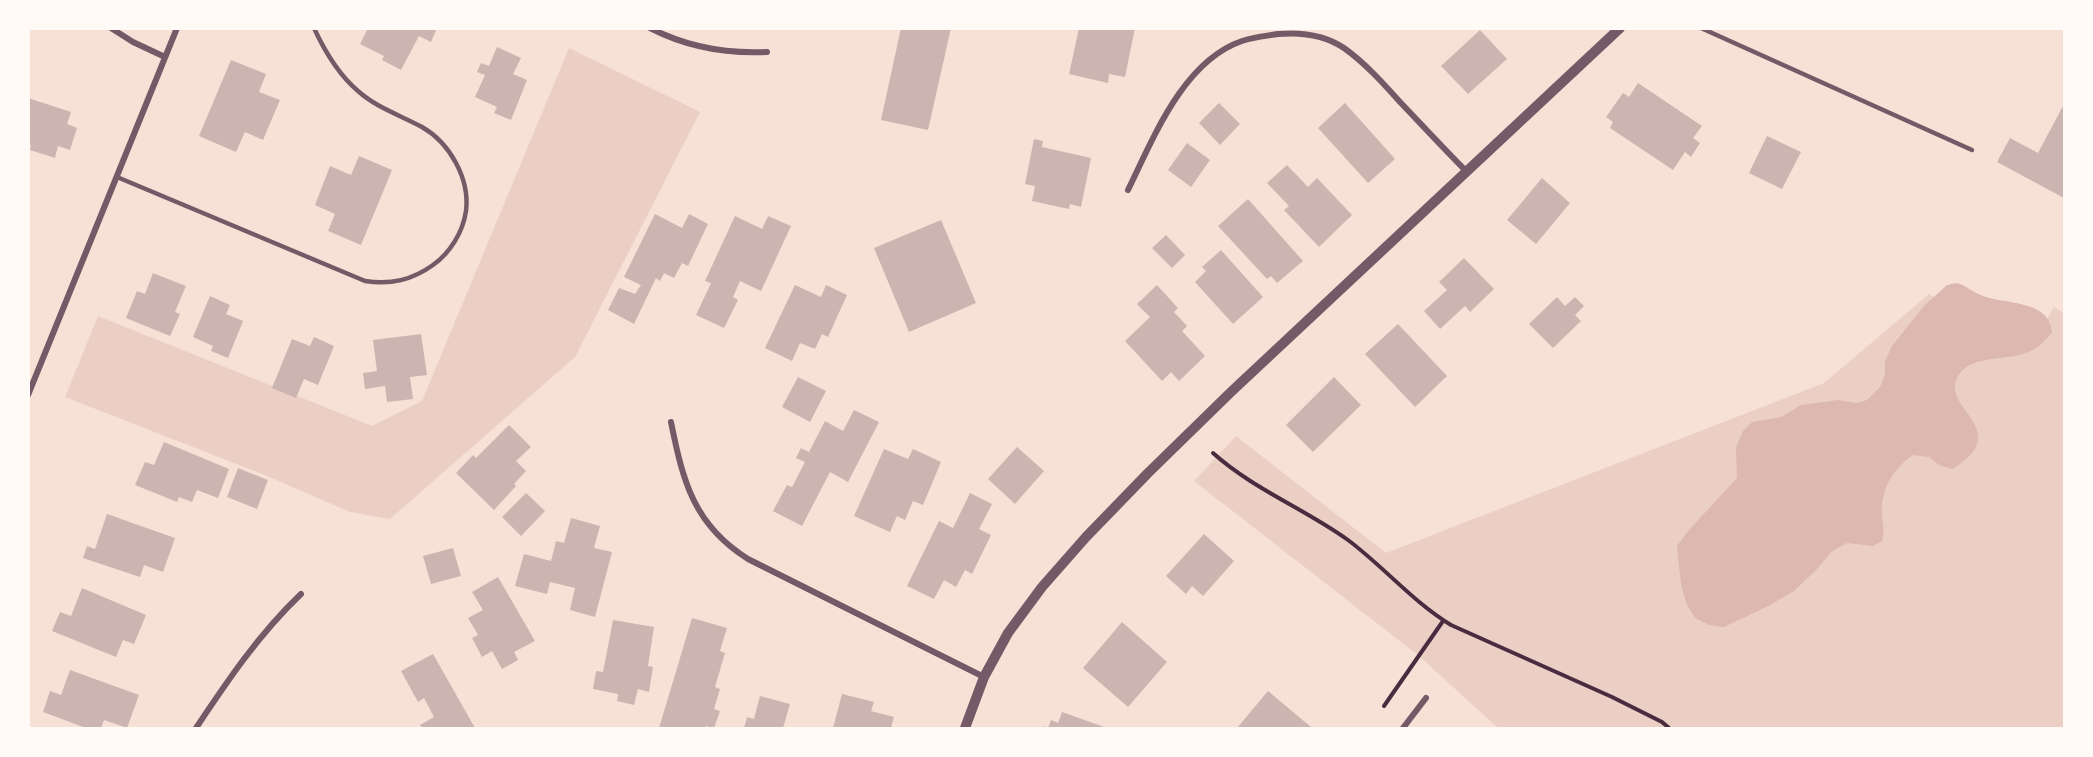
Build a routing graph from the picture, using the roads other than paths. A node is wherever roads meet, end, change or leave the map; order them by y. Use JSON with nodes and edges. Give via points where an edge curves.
{"nodes":[{"id":1,"x":111,"y":28,"type":"edge"},
{"id":2,"x":177,"y":28,"type":"edge"},
{"id":3,"x":314,"y":28,"type":"edge"},
{"id":4,"x":650,"y":28,"type":"edge"},
{"id":5,"x":1620,"y":28,"type":"edge"},
{"id":6,"x":1701,"y":28,"type":"edge"},
{"id":7,"x":1309,"y":32,"type":"edge"},
{"id":8,"x":767,"y":52,"type":"dead end"},
{"id":9,"x":165,"y":57,"type":"junction"},
{"id":10,"x":1972,"y":150,"type":"dead end"},
{"id":11,"x":1467,"y":172,"type":"junction"},
{"id":12,"x":117,"y":177,"type":"junction"},
{"id":13,"x":1128,"y":190,"type":"dead end"},
{"id":14,"x":28,"y":395,"type":"edge"},
{"id":15,"x":671,"y":422,"type":"dead end"},
{"id":16,"x":301,"y":594,"type":"dead end"},
{"id":17,"x":984,"y":676,"type":"junction"},
{"id":18,"x":1426,"y":698,"type":"dead end"},
{"id":19,"x":196,"y":729,"type":"edge"},
{"id":20,"x":965,"y":729,"type":"edge"},
{"id":21,"x":1403,"y":729,"type":"edge"}],
"edges":[{"from":1,"to":9,"type":"street"},
{"from":2,"to":9,"type":"street"},
{"from":3,"to":12,"type":"lane","via":[[328,56],[348,82],[377,105],[424,128],[461,173],[467,202],[465,215],[454,243],[435,264],[391,283],[365,280]]},
{"from":4,"to":8,"type":"street","via":[[702,48]]},
{"from":5,"to":11,"type":"street"},
{"from":6,"to":10,"type":"lane"},
{"from":7,"to":11,"type":"street","via":[[1354,56]]},
{"from":7,"to":13,"type":"street","via":[[1242,41],[1208,62],[1164,118]]},
{"from":9,"to":12,"type":"street"},
{"from":11,"to":17,"type":"street","via":[[1232,391],[1117,505],[1023,611]]},
{"from":12,"to":14,"type":"street"},
{"from":15,"to":17,"type":"street","via":[[694,502],[717,536],[732,549]]},
{"from":16,"to":19,"type":"street","via":[[255,643]]},
{"from":17,"to":20,"type":"street"},
{"from":18,"to":21,"type":"street"}]}
